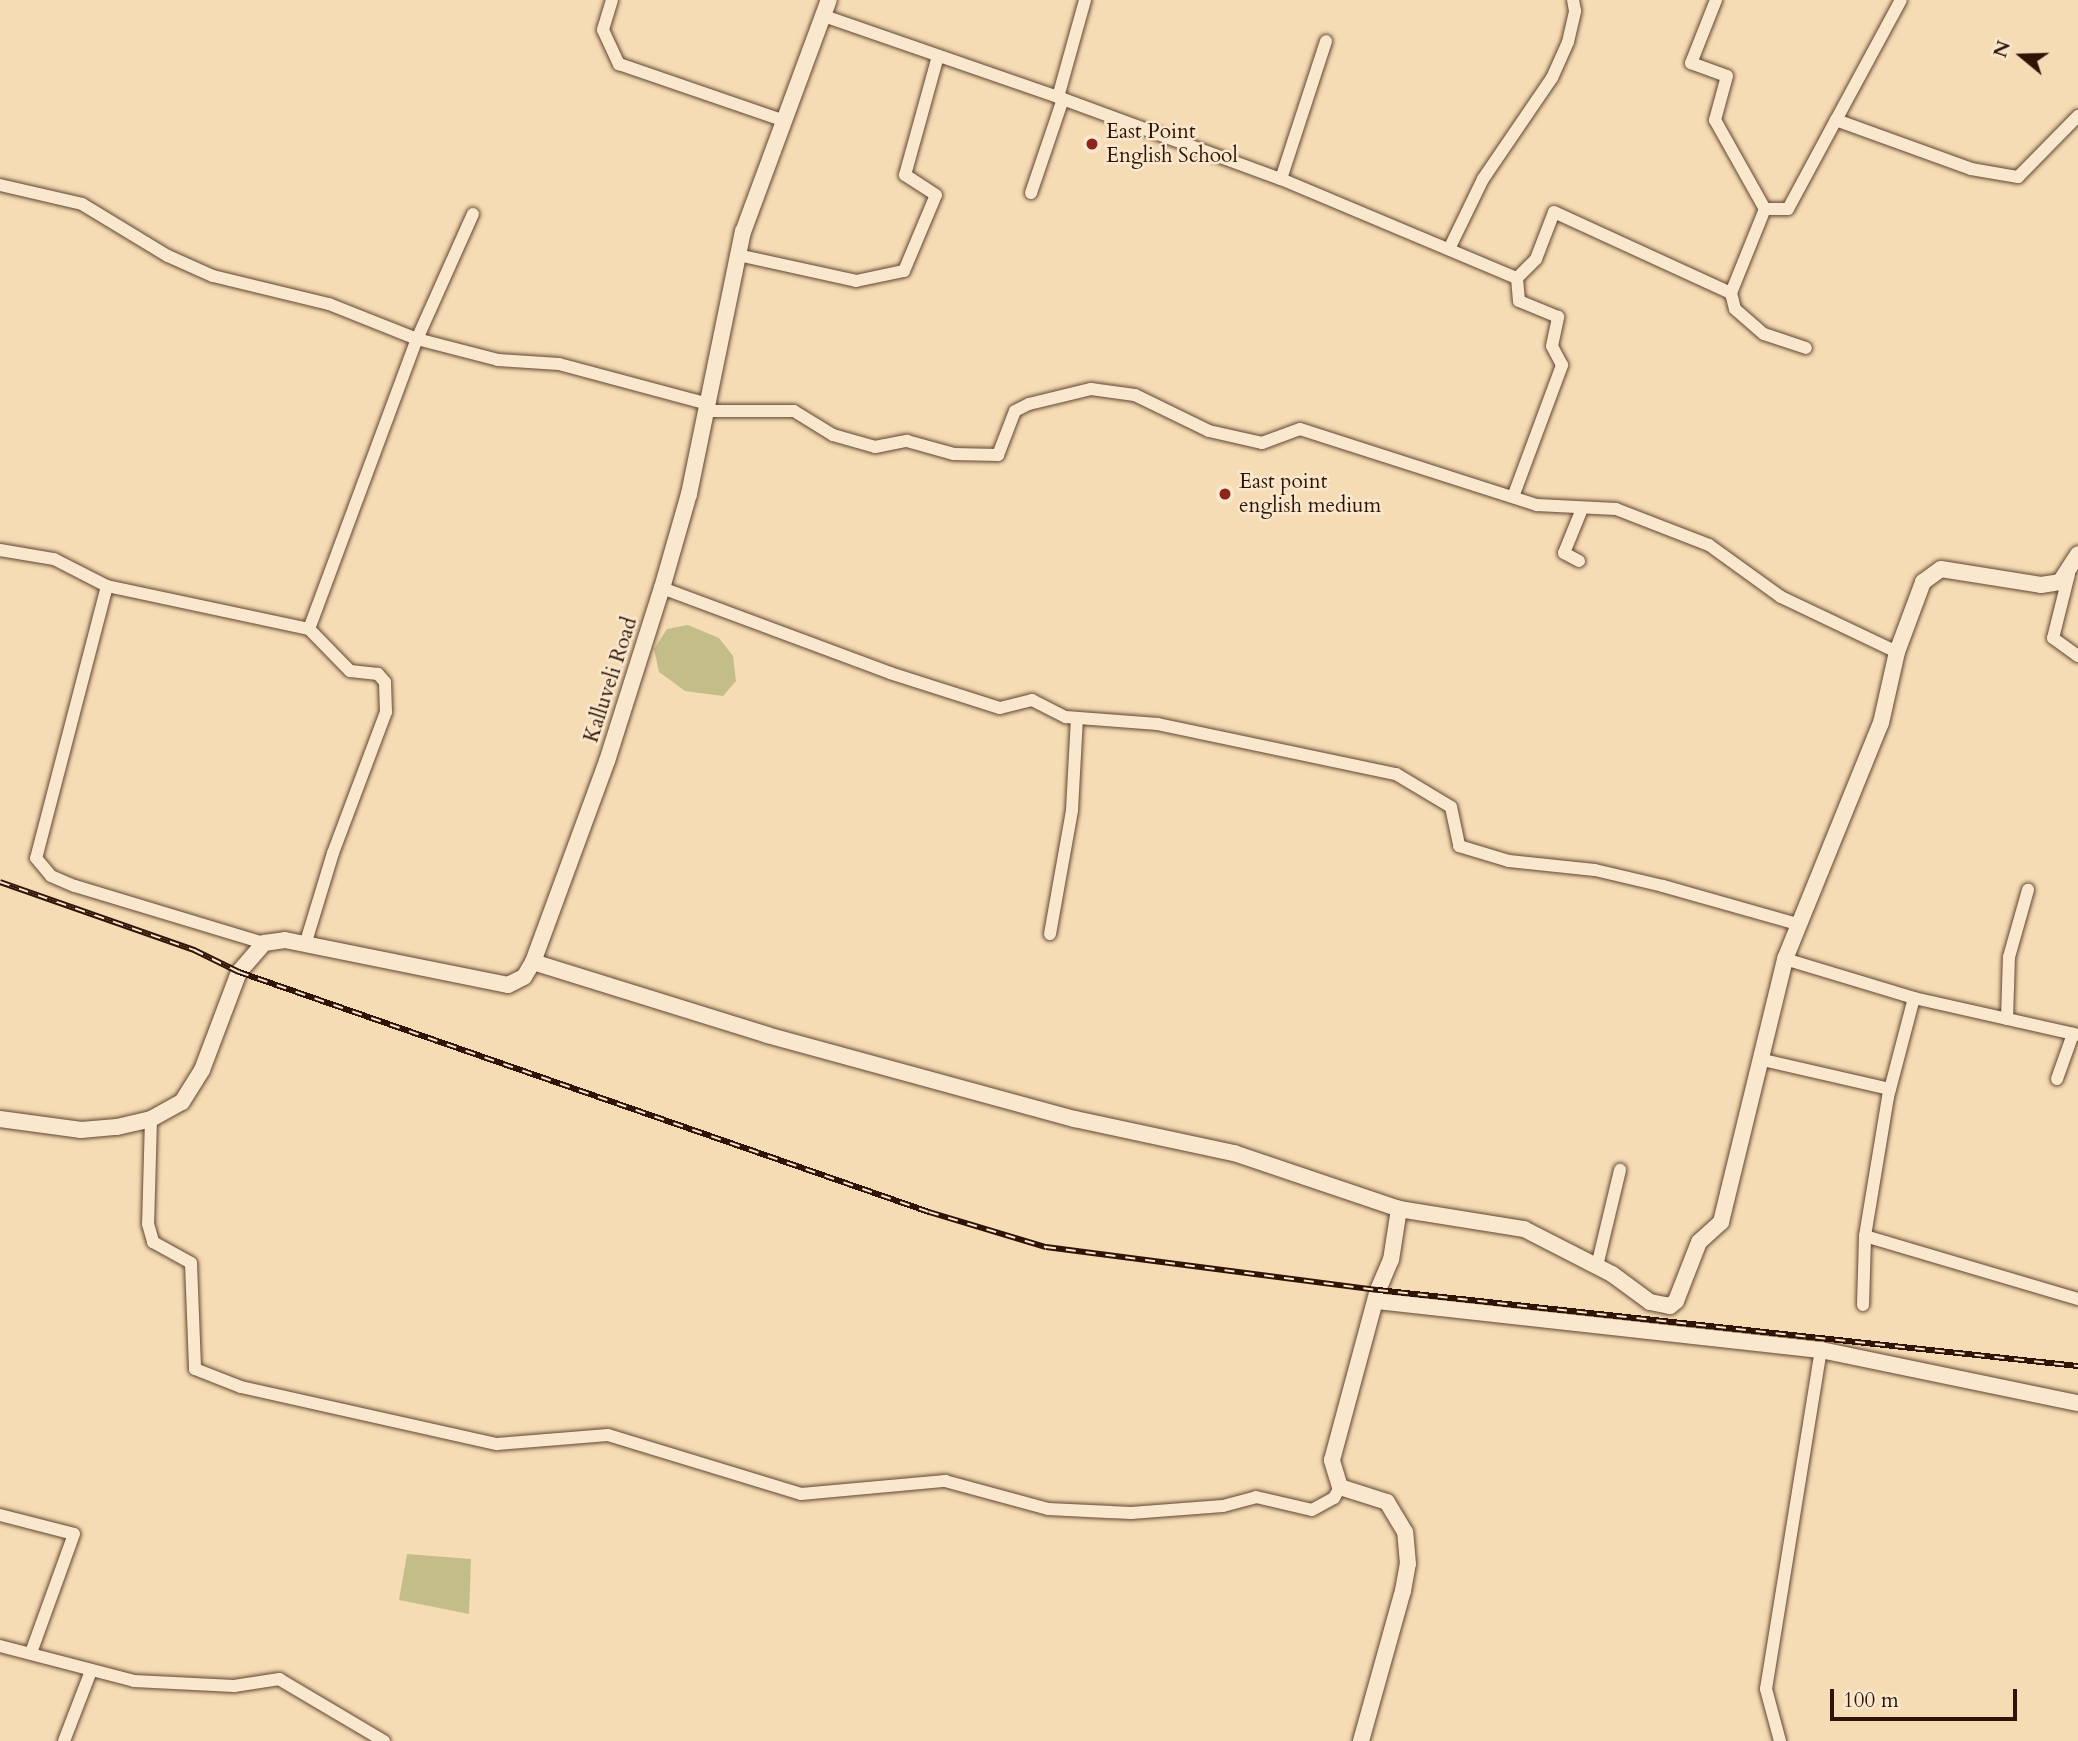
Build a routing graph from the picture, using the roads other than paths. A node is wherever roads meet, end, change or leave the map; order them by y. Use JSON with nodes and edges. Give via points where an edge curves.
{"nodes":[{"id":1,"x":612,"y":0,"type":"edge"},
{"id":2,"x":829,"y":0,"type":"edge"},
{"id":3,"x":1085,"y":0,"type":"edge"},
{"id":4,"x":1573,"y":0,"type":"edge"},
{"id":5,"x":1716,"y":0,"type":"edge"},
{"id":6,"x":1901,"y":0,"type":"edge"},
{"id":7,"x":824,"y":16,"type":"junction"},
{"id":8,"x":1326,"y":41,"type":"dead end"},
{"id":9,"x":938,"y":56,"type":"junction"},
{"id":10,"x":1060,"y":98,"type":"junction"},
{"id":11,"x":782,"y":120,"type":"junction"},
{"id":12,"x":1836,"y":120,"type":"junction"},
{"id":13,"x":2076,"y":121,"type":"edge"},
{"id":14,"x":1281,"y":179,"type":"junction"},
{"id":15,"x":0,"y":186,"type":"edge"},
{"id":16,"x":1031,"y":192,"type":"dead end"},
{"id":17,"x":1765,"y":209,"type":"junction"},
{"id":18,"x":473,"y":214,"type":"dead end"},
{"id":19,"x":1450,"y":247,"type":"junction"},
{"id":20,"x":738,"y":255,"type":"junction"},
{"id":21,"x":1517,"y":278,"type":"junction"},
{"id":22,"x":1731,"y":293,"type":"junction"},
{"id":23,"x":418,"y":339,"type":"junction"},
{"id":24,"x":1806,"y":348,"type":"dead end"},
{"id":25,"x":708,"y":408,"type":"junction"},
{"id":26,"x":1513,"y":497,"type":"junction"},
{"id":27,"x":1582,"y":509,"type":"junction"},
{"id":28,"x":0,"y":550,"type":"edge"},
{"id":29,"x":2078,"y":554,"type":"edge"},
{"id":30,"x":1578,"y":561,"type":"dead end"},
{"id":31,"x":2069,"y":574,"type":"junction"},
{"id":32,"x":107,"y":586,"type":"junction"},
{"id":33,"x":662,"y":588,"type":"junction"},
{"id":34,"x":309,"y":629,"type":"junction"},
{"id":35,"x":1898,"y":652,"type":"junction"},
{"id":36,"x":2078,"y":656,"type":"edge"},
{"id":37,"x":1077,"y":718,"type":"junction"},
{"id":38,"x":2028,"y":890,"type":"dead end"},
{"id":39,"x":1797,"y":924,"type":"junction"},
{"id":40,"x":1050,"y":934,"type":"dead end"},
{"id":41,"x":264,"y":943,"type":"junction"},
{"id":42,"x":305,"y":945,"type":"junction"},
{"id":43,"x":1784,"y":959,"type":"junction"},
{"id":44,"x":533,"y":962,"type":"junction"},
{"id":45,"x":1914,"y":998,"type":"junction"},
{"id":46,"x":2007,"y":1019,"type":"junction"},
{"id":47,"x":2076,"y":1034,"type":"edge"},
{"id":48,"x":1763,"y":1060,"type":"junction"},
{"id":49,"x":2057,"y":1079,"type":"dead end"},
{"id":50,"x":1890,"y":1089,"type":"junction"},
{"id":51,"x":0,"y":1119,"type":"edge"},
{"id":52,"x":152,"y":1119,"type":"junction"},
{"id":53,"x":1620,"y":1170,"type":"dead end"},
{"id":54,"x":1399,"y":1209,"type":"junction"},
{"id":55,"x":1865,"y":1236,"type":"junction"},
{"id":56,"x":1597,"y":1266,"type":"junction"},
{"id":57,"x":2078,"y":1299,"type":"edge"},
{"id":58,"x":1376,"y":1301,"type":"junction"},
{"id":59,"x":1863,"y":1305,"type":"dead end"},
{"id":60,"x":1821,"y":1350,"type":"junction"},
{"id":61,"x":2078,"y":1403,"type":"edge"},
{"id":62,"x":1340,"y":1487,"type":"junction"},
{"id":63,"x":0,"y":1515,"type":"edge"},
{"id":64,"x":0,"y":1646,"type":"edge"},
{"id":65,"x":32,"y":1653,"type":"junction"},
{"id":66,"x":91,"y":1671,"type":"junction"},
{"id":67,"x":64,"y":1741,"type":"edge"},
{"id":68,"x":384,"y":1741,"type":"edge"},
{"id":69,"x":1361,"y":1741,"type":"edge"},
{"id":70,"x":1780,"y":1741,"type":"edge"}],
"edges":[{"from":1,"to":11,"type":"street","via":[[603,30],[619,64]]},
{"from":2,"to":7,"type":"street","name":"Kalluveli Road"},
{"from":3,"to":10,"type":"street"},
{"from":4,"to":19,"type":"street","via":[[1570,32],[1552,78],[1483,179]]},
{"from":5,"to":17,"type":"street","via":[[1691,63],[1727,76],[1715,120]]},
{"from":6,"to":12,"type":"street"},
{"from":7,"to":9,"type":"street"},
{"from":7,"to":11,"type":"street","name":"Kalluveli Road"},
{"from":8,"to":14,"type":"street"},
{"from":9,"to":10,"type":"street"},
{"from":9,"to":20,"type":"street","via":[[905,175],[936,195],[904,271],[856,281]]},
{"from":10,"to":14,"type":"street"},
{"from":10,"to":16,"type":"street"},
{"from":11,"to":20,"type":"street","name":"Kalluveli Road"},
{"from":12,"to":13,"type":"street","via":[[1971,169],[2018,177]]},
{"from":12,"to":17,"type":"street","via":[[1788,209]]},
{"from":14,"to":19,"type":"street"},
{"from":15,"to":23,"type":"street","via":[[82,204],[158,251],[213,276],[329,304]]},
{"from":17,"to":22,"type":"street"},
{"from":18,"to":23,"type":"street"},
{"from":19,"to":21,"type":"street"},
{"from":20,"to":25,"type":"street","name":"Kalluveli Road"},
{"from":21,"to":22,"type":"street","via":[[1536,259],[1554,212]]},
{"from":21,"to":26,"type":"street","via":[[1520,301],[1558,317],[1552,346],[1562,365]]},
{"from":22,"to":24,"type":"street","via":[[1735,309],[1764,334]]},
{"from":23,"to":25,"type":"street","via":[[498,360],[559,364]]},
{"from":23,"to":34,"type":"street"},
{"from":25,"to":26,"type":"street","via":[[794,411],[833,435],[875,447],[907,441],[954,454],[998,455],[1016,411],[1091,389],[1108,390],[1135,395],[1209,431],[1262,443],[1300,429],[1323,433]]},
{"from":25,"to":33,"type":"street","name":"Kalluveli Road"},
{"from":26,"to":27,"type":"street","via":[[1537,505]]},
{"from":27,"to":30,"type":"street","via":[[1564,554]]},
{"from":27,"to":35,"type":"street","via":[[1616,509],[1709,545],[1781,597]]},
{"from":28,"to":32,"type":"street","via":[[54,559]]},
{"from":29,"to":31,"type":"street"},
{"from":31,"to":35,"type":"street","via":[[2060,582],[2041,585],[1941,569],[1929,573]]},
{"from":31,"to":36,"type":"street","via":[[2053,638]]},
{"from":32,"to":34,"type":"street"},
{"from":32,"to":41,"type":"street","via":[[36,858],[51,876],[75,886]]},
{"from":33,"to":37,"type":"street","via":[[976,701],[1000,708],[1032,701]]},
{"from":33,"to":44,"type":"street","name":"Kalluveli Road","via":[[607,761]]},
{"from":34,"to":42,"type":"street","via":[[351,671],[378,674],[385,682],[386,712],[332,853]]},
{"from":35,"to":39,"type":"street","via":[[1881,723]]},
{"from":37,"to":39,"type":"street","via":[[1158,724],[1396,774],[1451,807],[1459,846],[1509,861],[1594,870]]},
{"from":37,"to":40,"type":"street","via":[[1072,810]]},
{"from":38,"to":46,"type":"street","via":[[2009,957]]},
{"from":39,"to":43,"type":"street"},
{"from":41,"to":42,"type":"street","via":[[285,940]]},
{"from":41,"to":52,"type":"street","via":[[239,972],[202,1070],[183,1101]]},
{"from":42,"to":44,"type":"street","via":[[508,985],[524,977]]},
{"from":43,"to":45,"type":"street"},
{"from":43,"to":48,"type":"street"},
{"from":44,"to":54,"type":"street","via":[[767,1035],[1047,1112],[1234,1153]]},
{"from":45,"to":46,"type":"street"},
{"from":45,"to":50,"type":"street"},
{"from":46,"to":47,"type":"street"},
{"from":47,"to":49,"type":"street"},
{"from":48,"to":50,"type":"street"},
{"from":48,"to":56,"type":"street","via":[[1721,1222],[1699,1242],[1676,1301],[1663,1307],[1650,1303]]},
{"from":50,"to":55,"type":"street"},
{"from":51,"to":52,"type":"street","via":[[81,1129]]},
{"from":52,"to":62,"type":"street","via":[[148,1224],[153,1241],[191,1263],[195,1369],[241,1387],[497,1444],[608,1435],[801,1494],[945,1481],[1048,1510],[1131,1513],[1223,1506],[1256,1497],[1312,1510],[1334,1499]]},
{"from":53,"to":56,"type":"street"},
{"from":54,"to":56,"type":"street","via":[[1524,1229]]},
{"from":54,"to":58,"type":"street","via":[[1391,1260]]},
{"from":55,"to":57,"type":"street"},
{"from":55,"to":59,"type":"street"},
{"from":58,"to":60,"type":"street"},
{"from":58,"to":62,"type":"street","via":[[1332,1460]]},
{"from":60,"to":61,"type":"street"},
{"from":60,"to":70,"type":"street","via":[[1766,1689]]},
{"from":62,"to":69,"type":"street","via":[[1387,1502],[1405,1532],[1408,1564]]},
{"from":63,"to":65,"type":"street","via":[[74,1534]]},
{"from":64,"to":65,"type":"street"},
{"from":65,"to":66,"type":"street"},
{"from":66,"to":67,"type":"street"},
{"from":66,"to":68,"type":"street","via":[[188,1686],[234,1686],[279,1679]]}]}
